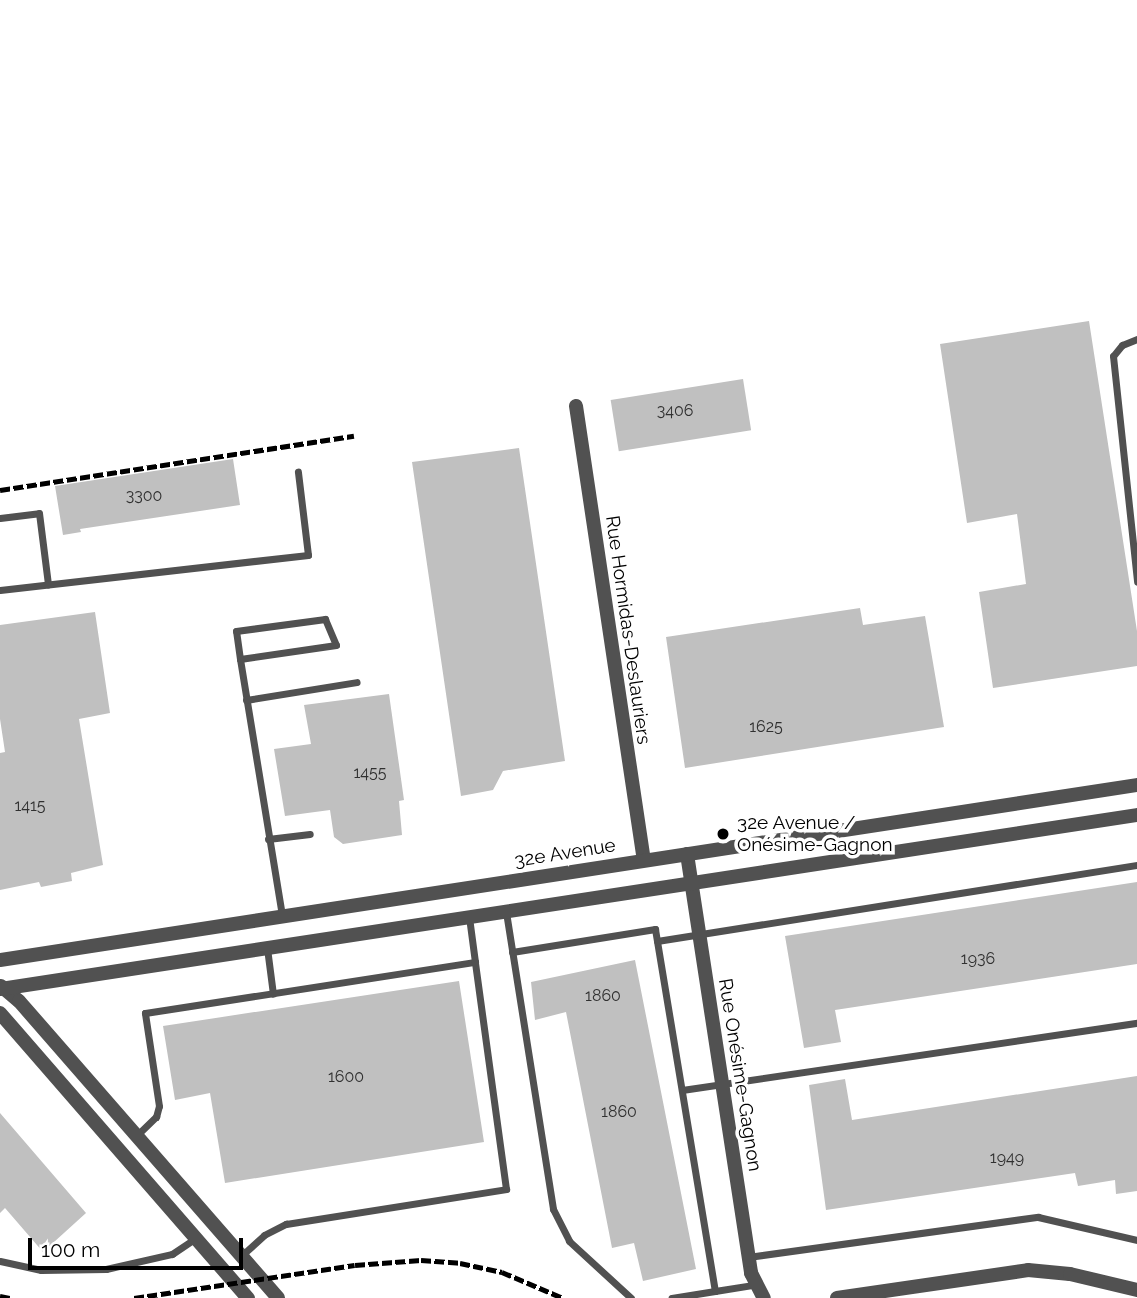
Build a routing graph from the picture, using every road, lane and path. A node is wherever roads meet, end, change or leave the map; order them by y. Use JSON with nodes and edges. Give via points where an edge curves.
{"nodes":[{"id":1,"x":1137,"y":339,"type":"edge"},
{"id":2,"x":576,"y":406,"type":"dead end"},
{"id":3,"x":298,"y":472,"type":"dead end"},
{"id":4,"x":0,"y":518,"type":"edge"},
{"id":5,"x":1137,"y":582,"type":"edge"},
{"id":6,"x":48,"y":584,"type":"junction"},
{"id":7,"x":0,"y":590,"type":"edge"},
{"id":8,"x":240,"y":659,"type":"junction"},
{"id":9,"x":357,"y":682,"type":"dead end"},
{"id":10,"x":246,"y":700,"type":"junction"},
{"id":11,"x":1137,"y":785,"type":"edge"},
{"id":12,"x":1137,"y":815,"type":"edge"},
{"id":13,"x":310,"y":834,"type":"dead end"},
{"id":14,"x":268,"y":839,"type":"junction"},
{"id":15,"x":687,"y":854,"type":"junction"},
{"id":16,"x":643,"y":860,"type":"junction"},
{"id":17,"x":1137,"y":865,"type":"edge"},
{"id":18,"x":691,"y":883,"type":"junction"},
{"id":19,"x":506,"y":911,"type":"junction"},
{"id":20,"x":469,"y":916,"type":"junction"},
{"id":21,"x":282,"y":917,"type":"junction"},
{"id":22,"x":699,"y":935,"type":"junction"},
{"id":23,"x":657,"y":941,"type":"junction"},
{"id":24,"x":267,"y":948,"type":"junction"},
{"id":25,"x":512,"y":952,"type":"junction"},
{"id":26,"x":0,"y":960,"type":"edge"},
{"id":27,"x":475,"y":962,"type":"junction"},
{"id":28,"x":2,"y":987,"type":"edge"},
{"id":29,"x":273,"y":994,"type":"junction"},
{"id":30,"x":0,"y":1013,"type":"edge"},
{"id":31,"x":1137,"y":1023,"type":"edge"},
{"id":32,"x":722,"y":1083,"type":"junction"},
{"id":33,"x":682,"y":1090,"type":"junction"},
{"id":34,"x":136,"y":1136,"type":"junction"},
{"id":35,"x":196,"y":1238,"type":"junction"},
{"id":36,"x":226,"y":1239,"type":"junction"},
{"id":37,"x":1137,"y":1240,"type":"edge"},
{"id":38,"x":210,"y":1254,"type":"junction"},
{"id":39,"x":241,"y":1256,"type":"junction"},
{"id":40,"x":748,"y":1256,"type":"junction"},
{"id":41,"x":0,"y":1261,"type":"edge"},
{"id":42,"x":754,"y":1284,"type":"junction"},
{"id":43,"x":1137,"y":1290,"type":"edge"},
{"id":44,"x":715,"y":1291,"type":"junction"},
{"id":45,"x":248,"y":1298,"type":"edge"},
{"id":46,"x":278,"y":1298,"type":"edge"},
{"id":47,"x":631,"y":1298,"type":"edge"},
{"id":48,"x":672,"y":1298,"type":"edge"},
{"id":49,"x":764,"y":1298,"type":"edge"},
{"id":50,"x":837,"y":1298,"type":"edge"}],
"edges":[{"from":1,"to":5,"type":"lane","via":[[1122,345],[1113,356]]},
{"from":2,"to":16,"type":"street","name":"Rue Hormidas-Deslauriers"},
{"from":3,"to":6,"type":"lane","via":[[308,555]]},
{"from":4,"to":6,"type":"lane","via":[[39,513]]},
{"from":6,"to":7,"type":"lane"},
{"from":8,"to":8,"type":"lane","via":[[295,651],[336,645],[325,619],[236,631]]},
{"from":8,"to":10,"type":"lane"},
{"from":9,"to":10,"type":"lane"},
{"from":10,"to":14,"type":"lane"},
{"from":11,"to":15,"type":"street","name":"32e Avenue"},
{"from":12,"to":18,"type":"street"},
{"from":13,"to":14,"type":"lane"},
{"from":14,"to":21,"type":"lane"},
{"from":15,"to":16,"type":"street","name":"32e Avenue"},
{"from":15,"to":18,"type":"street","name":"Rue Onésime-Gagnon"},
{"from":16,"to":21,"type":"street","name":"32e Avenue"},
{"from":17,"to":22,"type":"lane"},
{"from":18,"to":19,"type":"street"},
{"from":18,"to":22,"type":"street","name":"Rue Onésime-Gagnon"},
{"from":19,"to":20,"type":"street"},
{"from":19,"to":25,"type":"lane"},
{"from":20,"to":24,"type":"street"},
{"from":20,"to":27,"type":"lane"},
{"from":21,"to":26,"type":"street","name":"32e Avenue"},
{"from":22,"to":23,"type":"lane"},
{"from":22,"to":32,"type":"street","name":"Rue Onésime-Gagnon"},
{"from":23,"to":25,"type":"lane","via":[[655,929]]},
{"from":23,"to":33,"type":"lane"},
{"from":24,"to":28,"type":"street"},
{"from":24,"to":29,"type":"lane"},
{"from":25,"to":47,"type":"lane","via":[[554,1209],[569,1241]]},
{"from":27,"to":29,"type":"lane"},
{"from":27,"to":39,"type":"lane","via":[[506,1189],[286,1224],[264,1235]]},
{"from":28,"to":34,"type":"street"},
{"from":29,"to":34,"type":"lane","via":[[145,1013],[159,1106],[156,1117]]},
{"from":30,"to":35,"type":"street"},
{"from":31,"to":32,"type":"lane"},
{"from":32,"to":33,"type":"lane"},
{"from":32,"to":40,"type":"street","name":"Rue Onésime-Gagnon"},
{"from":33,"to":44,"type":"lane"},
{"from":34,"to":36,"type":"street"},
{"from":35,"to":38,"type":"street"},
{"from":35,"to":41,"type":"lane","via":[[172,1254],[106,1269],[41,1270]]},
{"from":36,"to":38,"type":"street"},
{"from":36,"to":39,"type":"street"},
{"from":37,"to":40,"type":"lane","via":[[1038,1217]]},
{"from":38,"to":45,"type":"street"},
{"from":39,"to":46,"type":"street"},
{"from":40,"to":42,"type":"street","name":"Rue Onésime-Gagnon"},
{"from":42,"to":44,"type":"lane"},
{"from":42,"to":49,"type":"street","name":"Rue Onésime-Gagnon"},
{"from":43,"to":50,"type":"street","via":[[1059,1272],[1018,1270]]},
{"from":44,"to":48,"type":"lane"}]}
